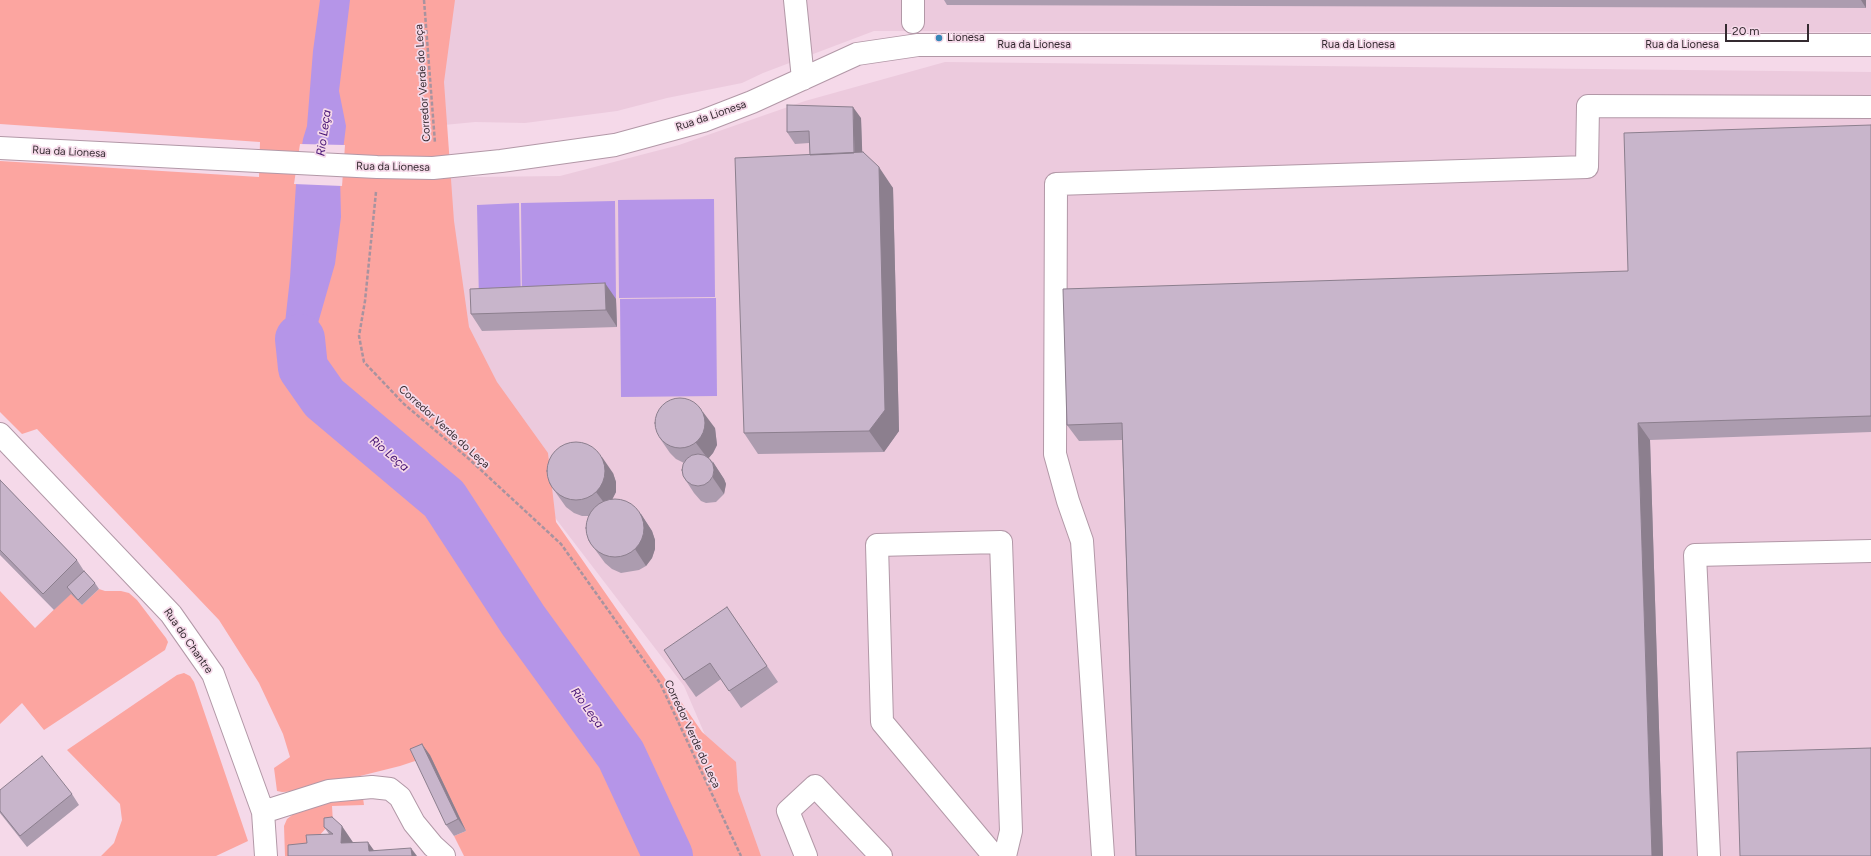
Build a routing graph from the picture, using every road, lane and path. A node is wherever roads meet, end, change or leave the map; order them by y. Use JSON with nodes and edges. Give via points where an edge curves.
{"nodes":[{"id":1,"x":424,"y":0,"type":"edge"},
{"id":2,"x":795,"y":0,"type":"edge"},
{"id":3,"x":913,"y":0,"type":"edge"},
{"id":4,"x":913,"y":22,"type":"dead end"},
{"id":5,"x":1871,"y":45,"type":"edge"},
{"id":6,"x":803,"y":79,"type":"junction"},
{"id":7,"x":1871,"y":107,"type":"edge"},
{"id":8,"x":0,"y":148,"type":"edge"},
{"id":9,"x":436,"y":150,"type":"dead end"},
{"id":10,"x":373,"y":167,"type":"junction"},
{"id":11,"x":5,"y":442,"type":"edge"},
{"id":12,"x":1871,"y":551,"type":"edge"},
{"id":13,"x":263,"y":812,"type":"junction"},
{"id":14,"x":266,"y":856,"type":"edge"},
{"id":15,"x":444,"y":856,"type":"edge"},
{"id":16,"x":741,"y":856,"type":"edge"},
{"id":17,"x":806,"y":856,"type":"edge"},
{"id":18,"x":881,"y":856,"type":"edge"},
{"id":19,"x":994,"y":856,"type":"edge"},
{"id":20,"x":1005,"y":856,"type":"edge"},
{"id":21,"x":1103,"y":856,"type":"edge"},
{"id":22,"x":1709,"y":856,"type":"edge"}],
"edges":[{"from":1,"to":9,"type":"path","name":"Corredor Verde do Leça"},
{"from":2,"to":6,"type":"street"},
{"from":3,"to":4,"type":"street"},
{"from":5,"to":6,"type":"street","name":"Rua da Lionesa","via":[[918,45],[857,54]]},
{"from":6,"to":10,"type":"street","name":"Rua da Lionesa","via":[[702,121],[615,145],[433,168]]},
{"from":7,"to":21,"type":"street","via":[[1588,106],[1588,167],[1056,184],[1055,454],[1082,541]]},
{"from":8,"to":10,"type":"street","name":"Rua da Lionesa"},
{"from":10,"to":16,"type":"path","name":"Corredor Verde do Leça","via":[[376,198],[359,336],[364,362],[404,404],[561,544],[660,683]]},
{"from":11,"to":13,"type":"street","name":"Rua do Chantre","via":[[171,614],[213,674]]},
{"from":12,"to":22,"type":"street","via":[[1695,555]]},
{"from":13,"to":14,"type":"street","name":"Rua do Chantre"},
{"from":13,"to":15,"type":"street","via":[[330,791],[372,786],[390,789],[400,797],[414,823]]},
{"from":17,"to":18,"type":"street","via":[[788,811],[815,786]]},
{"from":19,"to":20,"type":"street","via":[[882,722],[877,545],[1002,542],[1012,831]]}]}
